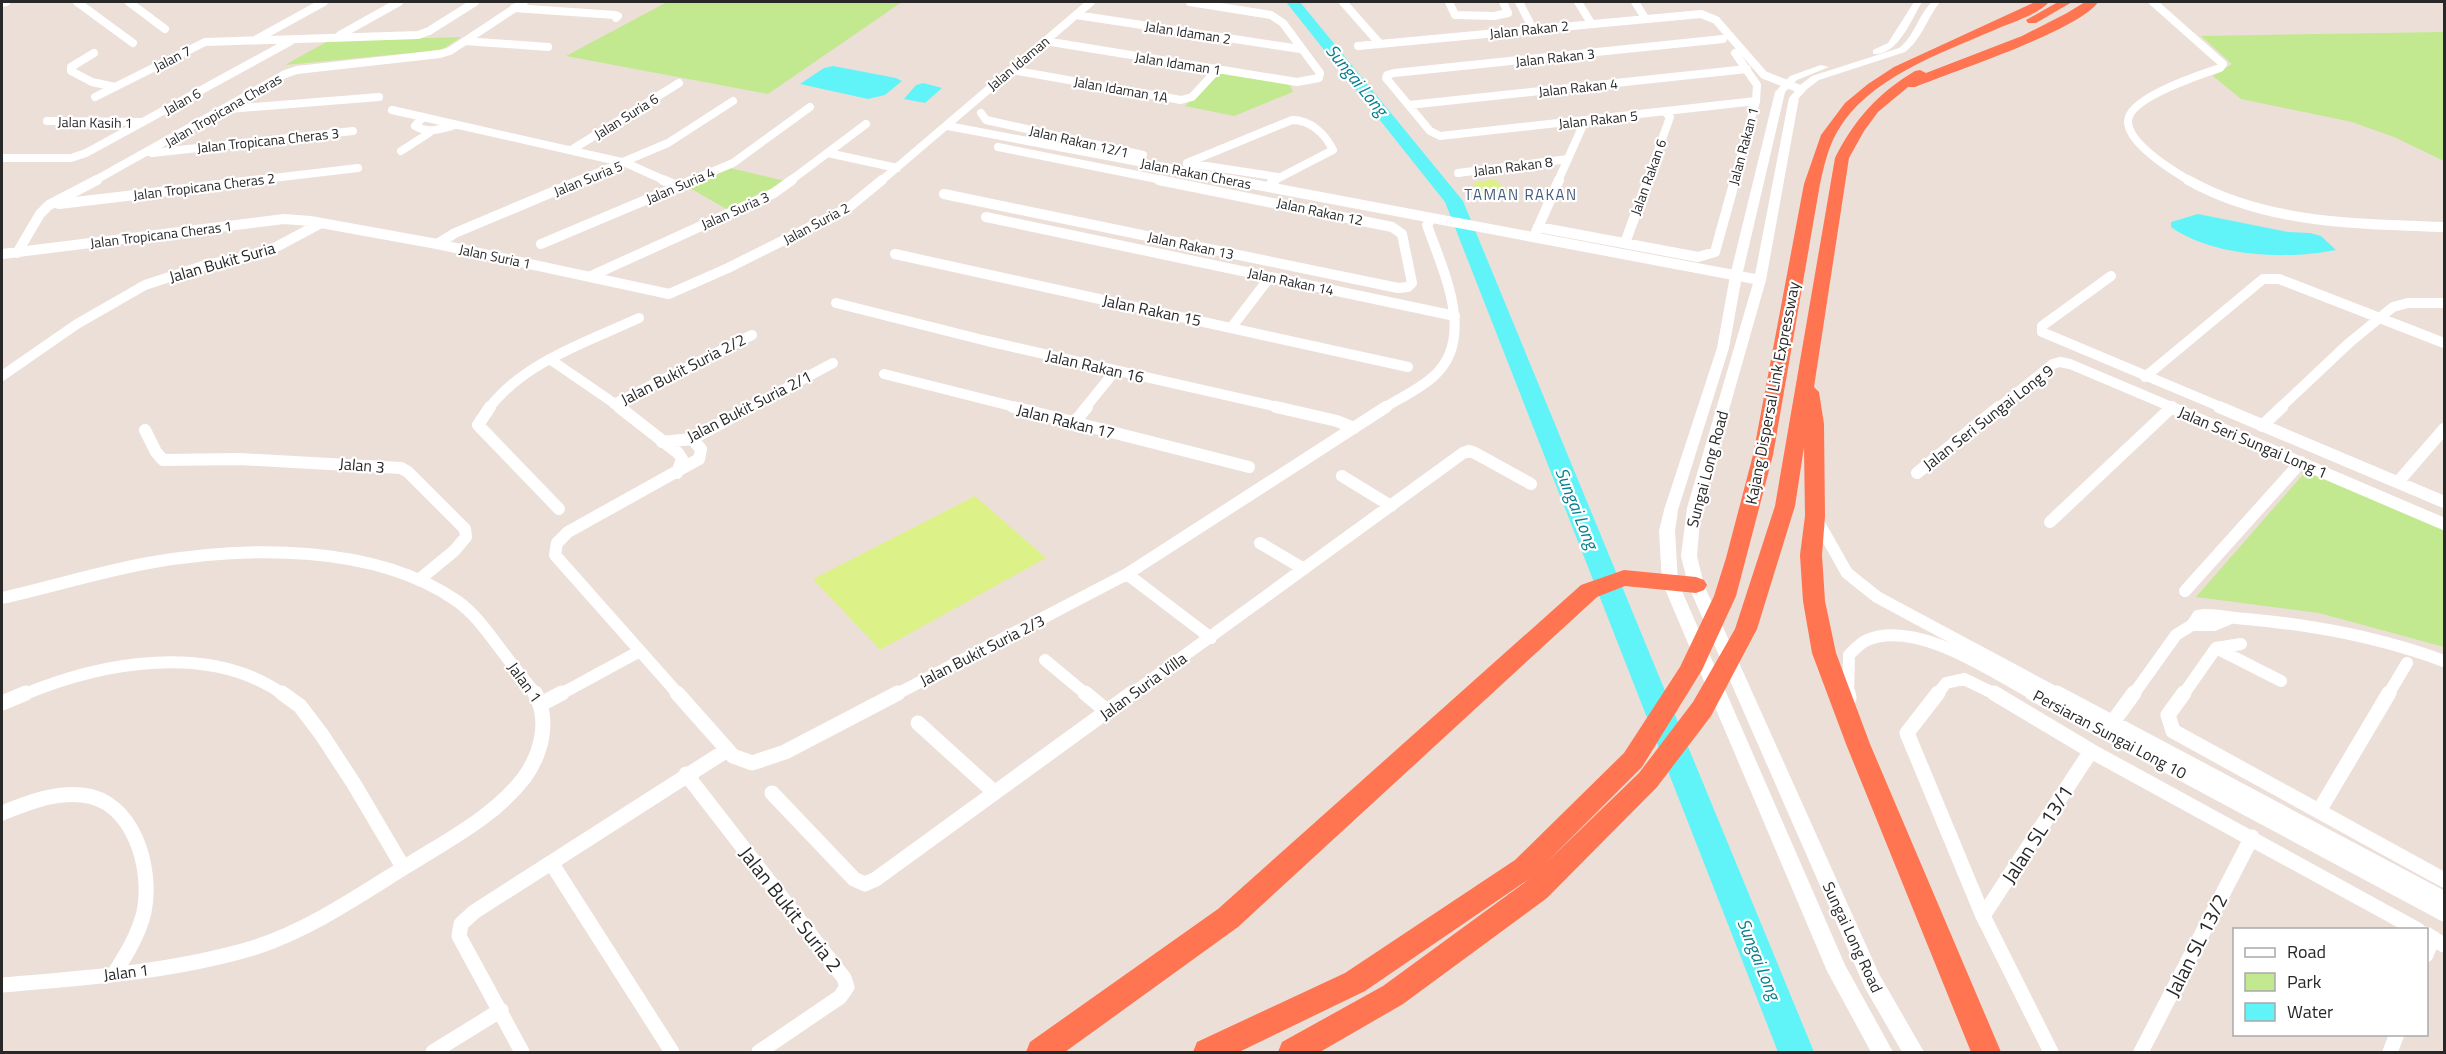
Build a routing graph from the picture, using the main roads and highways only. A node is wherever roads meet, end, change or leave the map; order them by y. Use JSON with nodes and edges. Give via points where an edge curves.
{"nodes":[{"id":1,"x":2043,"y":2,"type":"edge"},
{"id":2,"x":2066,"y":2,"type":"edge"},
{"id":3,"x":2092,"y":2,"type":"edge"},
{"id":4,"x":1890,"y":93,"type":"junction"},
{"id":5,"x":1807,"y":371,"type":"junction"},
{"id":6,"x":1696,"y":585,"type":"road end"},
{"id":7,"x":1641,"y":770,"type":"junction"},
{"id":8,"x":1041,"y":1053,"type":"edge"},
{"id":9,"x":1208,"y":1053,"type":"edge"},
{"id":10,"x":1293,"y":1053,"type":"edge"},
{"id":11,"x":1986,"y":1053,"type":"edge"}],
"edges":[{"from":1,"to":7,"type":"highway","name":"Kajang Dispersal Link Expressway","via":[[1888,77],[1848,107],[1832,128],[1819,155],[1812,184],[1763,455],[1737,558],[1725,596]]},
{"from":2,"to":4,"type":"highway","name":"Kajang Dispersal Link Expressway","via":[[1937,65]]},
{"from":3,"to":4,"type":"highway","via":[[2048,28]]},
{"from":4,"to":5,"type":"highway","name":"Kajang Dispersal Link Expressway","via":[[1854,132],[1842,158]]},
{"from":5,"to":7,"type":"highway","name":"Kajang Dispersal Link Expressway","via":[[1785,506],[1758,595],[1731,660],[1702,709]]},
{"from":5,"to":11,"type":"highway","via":[[1814,424],[1815,516],[1811,555],[1814,601],[1824,653]]},
{"from":6,"to":8,"type":"highway","via":[[1624,578],[1590,591],[1228,918]]},
{"from":7,"to":9,"type":"highway","name":"Kajang Dispersal Link Expressway","via":[[1524,868],[1355,982]]},
{"from":7,"to":10,"type":"highway","name":"Kajang Dispersal Link Expressway","via":[[1537,891],[1393,995]]}]}
